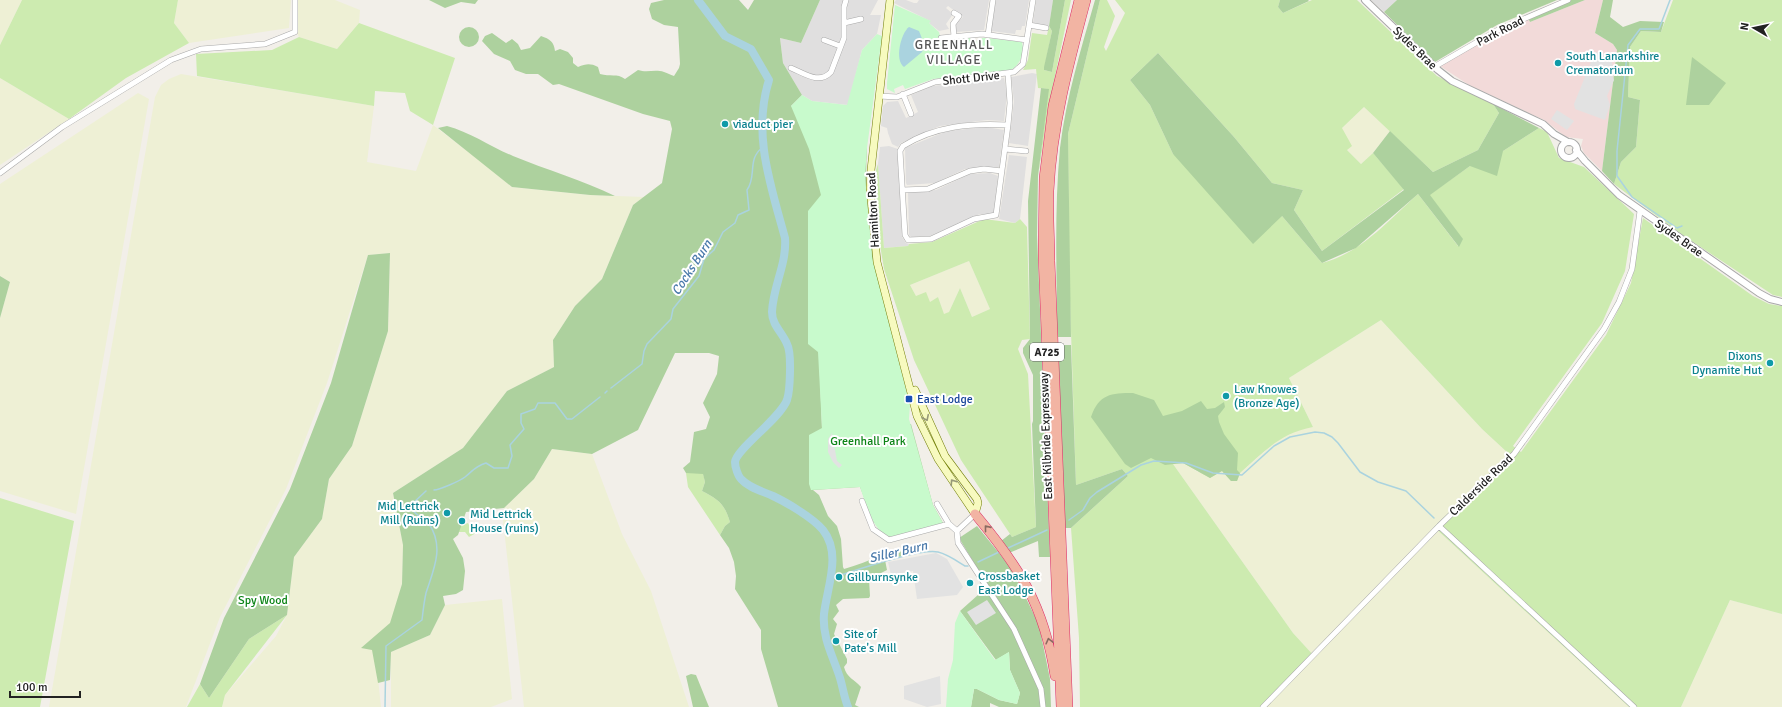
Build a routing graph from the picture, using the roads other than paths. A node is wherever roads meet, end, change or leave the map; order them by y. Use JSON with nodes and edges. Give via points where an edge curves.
{"nodes":[{"id":1,"x":295,"y":0,"type":"edge"},
{"id":2,"x":846,"y":0,"type":"edge"},
{"id":3,"x":890,"y":0,"type":"edge"},
{"id":4,"x":993,"y":0,"type":"edge"},
{"id":5,"x":1033,"y":0,"type":"edge"},
{"id":6,"x":1075,"y":0,"type":"edge"},
{"id":7,"x":1079,"y":0,"type":"edge"},
{"id":8,"x":1086,"y":0,"type":"edge"},
{"id":9,"x":1090,"y":0,"type":"edge"},
{"id":10,"x":1365,"y":0,"type":"edge"},
{"id":11,"x":1568,"y":0,"type":"edge"},
{"id":12,"x":954,"y":13,"type":"dead end"},
{"id":13,"x":1082,"y":15,"type":"junction"},
{"id":14,"x":844,"y":22,"type":"junction"},
{"id":15,"x":858,"y":22,"type":"dead end"},
{"id":16,"x":1029,"y":25,"type":"junction"},
{"id":17,"x":1046,"y":28,"type":"dead end"},
{"id":18,"x":988,"y":35,"type":"junction"},
{"id":19,"x":831,"y":36,"type":"dead end"},
{"id":20,"x":954,"y":36,"type":"junction"},
{"id":21,"x":942,"y":38,"type":"dead end"},
{"id":22,"x":824,"y":40,"type":"dead end"},
{"id":23,"x":1027,"y":40,"type":"junction"},
{"id":24,"x":830,"y":42,"type":"junction"},
{"id":25,"x":840,"y":46,"type":"junction"},
{"id":26,"x":1066,"y":49,"type":"junction"},
{"id":27,"x":1434,"y":67,"type":"junction"},
{"id":28,"x":791,"y":68,"type":"dead end"},
{"id":29,"x":1008,"y":74,"type":"junction"},
{"id":30,"x":903,"y":94,"type":"junction"},
{"id":31,"x":879,"y":96,"type":"junction"},
{"id":32,"x":911,"y":114,"type":"dead end"},
{"id":33,"x":1008,"y":125,"type":"junction"},
{"id":34,"x":1554,"y":134,"type":"junction"},
{"id":35,"x":1568,"y":142,"type":"junction"},
{"id":36,"x":1005,"y":149,"type":"junction"},
{"id":37,"x":1576,"y":150,"type":"junction"},
{"id":38,"x":1026,"y":151,"type":"dead end"},
{"id":39,"x":1561,"y":151,"type":"junction"},
{"id":40,"x":1568,"y":157,"type":"junction"},
{"id":41,"x":1585,"y":162,"type":"junction"},
{"id":42,"x":1002,"y":171,"type":"junction"},
{"id":43,"x":0,"y":173,"type":"edge"},
{"id":44,"x":903,"y":190,"type":"junction"},
{"id":45,"x":1640,"y":211,"type":"junction"},
{"id":46,"x":1782,"y":302,"type":"edge"},
{"id":47,"x":906,"y":369,"type":"junction"},
{"id":48,"x":862,"y":501,"type":"dead end"},
{"id":49,"x":937,"y":504,"type":"dead end"},
{"id":50,"x":975,"y":514,"type":"junction"},
{"id":51,"x":949,"y":524,"type":"junction"},
{"id":52,"x":1439,"y":526,"type":"junction"},
{"id":53,"x":957,"y":531,"type":"junction"},
{"id":54,"x":1043,"y":707,"type":"edge"},
{"id":55,"x":1061,"y":707,"type":"edge"},
{"id":56,"x":1068,"y":707,"type":"edge"},
{"id":57,"x":1263,"y":707,"type":"edge"},
{"id":58,"x":1634,"y":707,"type":"edge"}],
"edges":[{"from":1,"to":43,"type":"street","via":[[295,32],[265,44],[201,49],[171,60],[62,127]]},
{"from":2,"to":14,"type":"street"},
{"from":3,"to":31,"type":"main road","name":"Hamilton Road"},
{"from":4,"to":18,"type":"street"},
{"from":5,"to":16,"type":"street","name":"Shott Drive"},
{"from":6,"to":26,"type":"highway","number":"A725"},
{"from":7,"to":26,"type":"highway","name":"East Kilbride Expressway","number":"A725"},
{"from":8,"to":13,"type":"highway","name":"East Kilbride Expressway","number":"A725"},
{"from":9,"to":13,"type":"highway","number":"A725"},
{"from":10,"to":27,"type":"street","name":"Sydes Brae"},
{"from":11,"to":27,"type":"street","name":"Park Road","via":[[1498,30]]},
{"from":12,"to":20,"type":"street","via":[[959,16],[953,24]]},
{"from":13,"to":56,"type":"highway","name":"East Kilbride Expressway","number":"A725","via":[[1060,107],[1050,191],[1050,261]]},
{"from":14,"to":15,"type":"street"},
{"from":14,"to":25,"type":"street","via":[[845,29]]},
{"from":16,"to":17,"type":"street"},
{"from":16,"to":23,"type":"street","name":"Shott Drive"},
{"from":18,"to":20,"type":"street"},
{"from":18,"to":23,"type":"street"},
{"from":19,"to":24,"type":"street"},
{"from":20,"to":21,"type":"street"},
{"from":22,"to":24,"type":"street"},
{"from":23,"to":29,"type":"street","name":"Shott Drive","via":[[1023,64]]},
{"from":24,"to":25,"type":"street"},
{"from":25,"to":28,"type":"street","via":[[831,72],[827,76],[818,79],[796,73]]},
{"from":26,"to":55,"type":"highway","name":"East Kilbride Expressway","number":"A725","via":[[1047,142],[1043,222]]},
{"from":27,"to":34,"type":"street","name":"Sydes Brae","via":[[1452,81],[1543,124]]},
{"from":29,"to":30,"type":"street","name":"Shott Drive","via":[[935,82]]},
{"from":29,"to":33,"type":"street"},
{"from":30,"to":31,"type":"street","name":"Shott Drive","via":[[897,97]]},
{"from":30,"to":32,"type":"street"},
{"from":31,"to":47,"type":"main road","name":"Hamilton Road","via":[[870,188],[877,262]]},
{"from":33,"to":36,"type":"street"},
{"from":33,"to":44,"type":"street","via":[[984,124],[940,128],[903,146],[900,151]]},
{"from":34,"to":35,"type":"street","name":"Sydes Brae"},
{"from":34,"to":39,"type":"street"},
{"from":35,"to":37,"type":"street","via":[[1574,144]]},
{"from":35,"to":39,"type":"street","via":[[1562,146]]},
{"from":36,"to":38,"type":"street"},
{"from":36,"to":42,"type":"street"},
{"from":37,"to":40,"type":"street"},
{"from":37,"to":41,"type":"street","name":"Sydes Brae"},
{"from":39,"to":40,"type":"street"},
{"from":40,"to":41,"type":"street"},
{"from":41,"to":45,"type":"street","name":"Sydes Brae","via":[[1619,195]]},
{"from":42,"to":44,"type":"street","via":[[970,171],[928,189]]},
{"from":42,"to":44,"type":"street","via":[[996,215],[974,220],[931,239],[910,241],[906,238]]},
{"from":45,"to":46,"type":"street","name":"Sydes Brae","via":[[1759,293]]},
{"from":45,"to":52,"type":"street","name":"Calderside Road","via":[[1632,269],[1619,302],[1604,329],[1514,454]]},
{"from":50,"to":47,"type":"main road","name":"Hamilton Road","one_way":true,"via":[[938,459],[917,416]]},
{"from":47,"to":50,"type":"main road","name":"Hamilton Road","one_way":true,"via":[[945,456],[977,498]]},
{"from":48,"to":51,"type":"street","via":[[873,529],[889,540]]},
{"from":49,"to":51,"type":"street"},
{"from":50,"to":53,"type":"street"},
{"from":55,"to":50,"type":"highway","one_way":true,"via":[[1049,641],[1039,611],[1004,550]]},
{"from":51,"to":53,"type":"street"},
{"from":52,"to":57,"type":"street"},
{"from":52,"to":58,"type":"street","name":"Calderside Road"},
{"from":53,"to":54,"type":"street","via":[[958,543],[1014,629],[1041,689]]}]}
